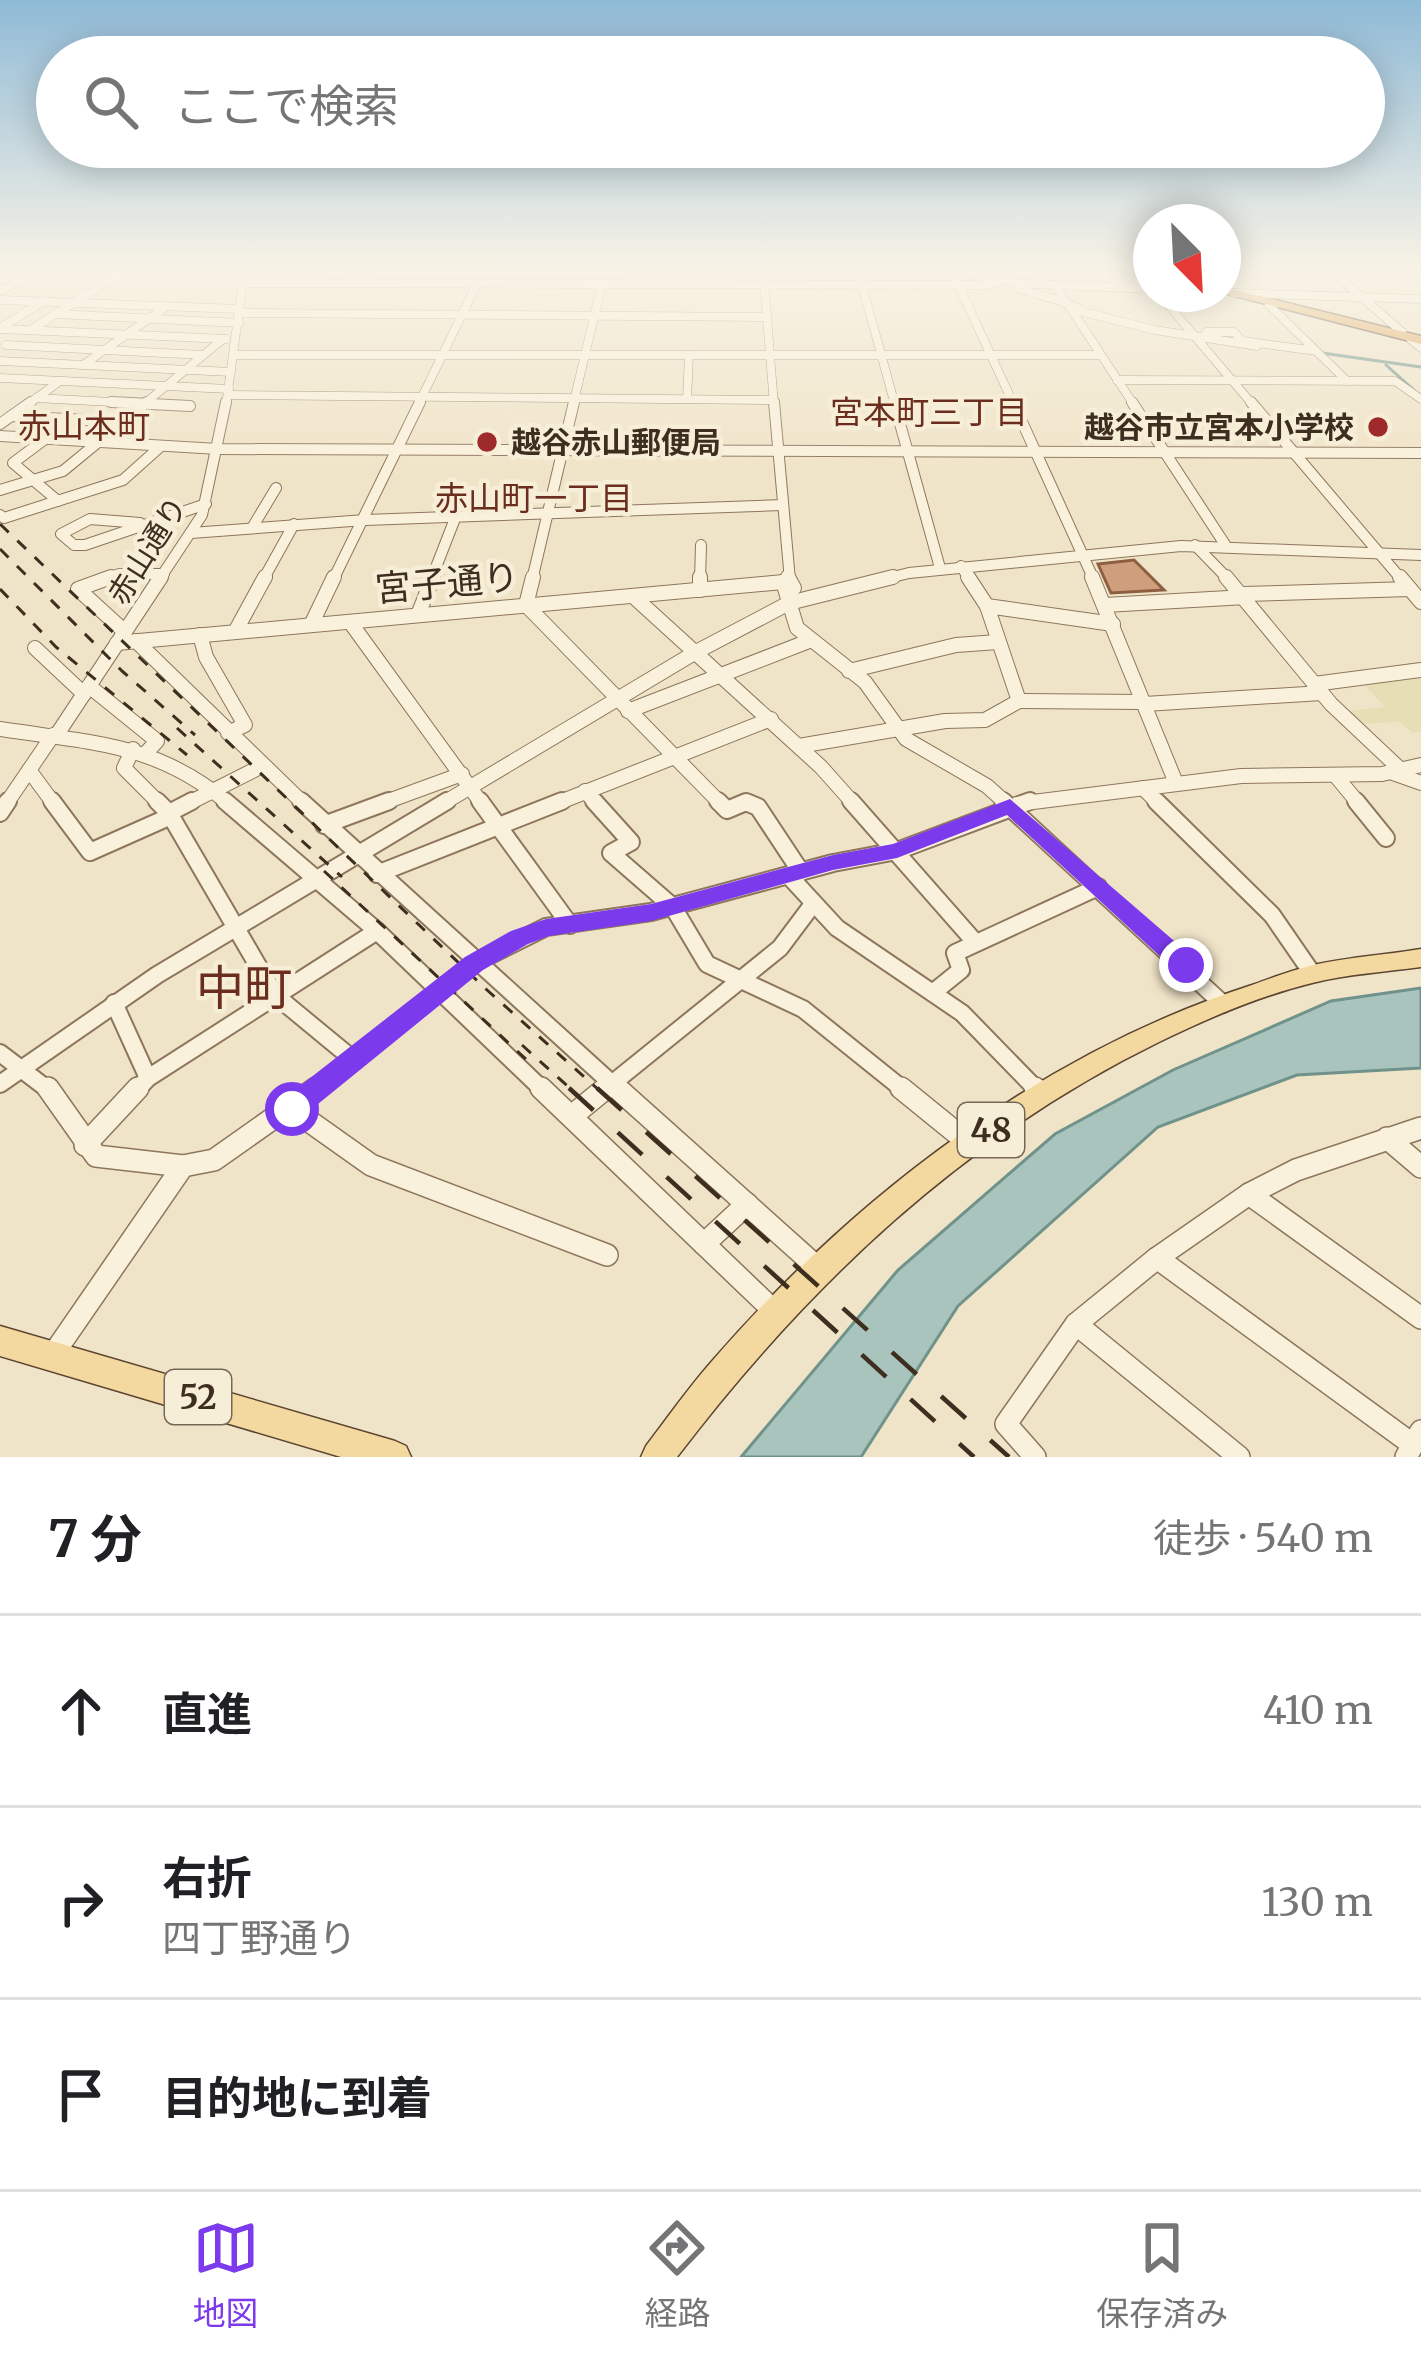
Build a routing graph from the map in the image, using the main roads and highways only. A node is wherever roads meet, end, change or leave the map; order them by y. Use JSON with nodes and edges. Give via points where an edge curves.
{"nodes":[{"id":1,"x":1421,"y":958,"type":"edge"},
{"id":2,"x":0,"y":1342,"type":"edge"},
{"id":3,"x":395,"y":1457,"type":"edge"},
{"id":4,"x":657,"y":1457,"type":"edge"}],
"edges":[{"from":1,"to":4,"type":"main road","number":"48","via":[[1312,973],[1222,1004],[1042,1094],[818,1268]]},
{"from":2,"to":3,"type":"main road","number":"52"}]}
